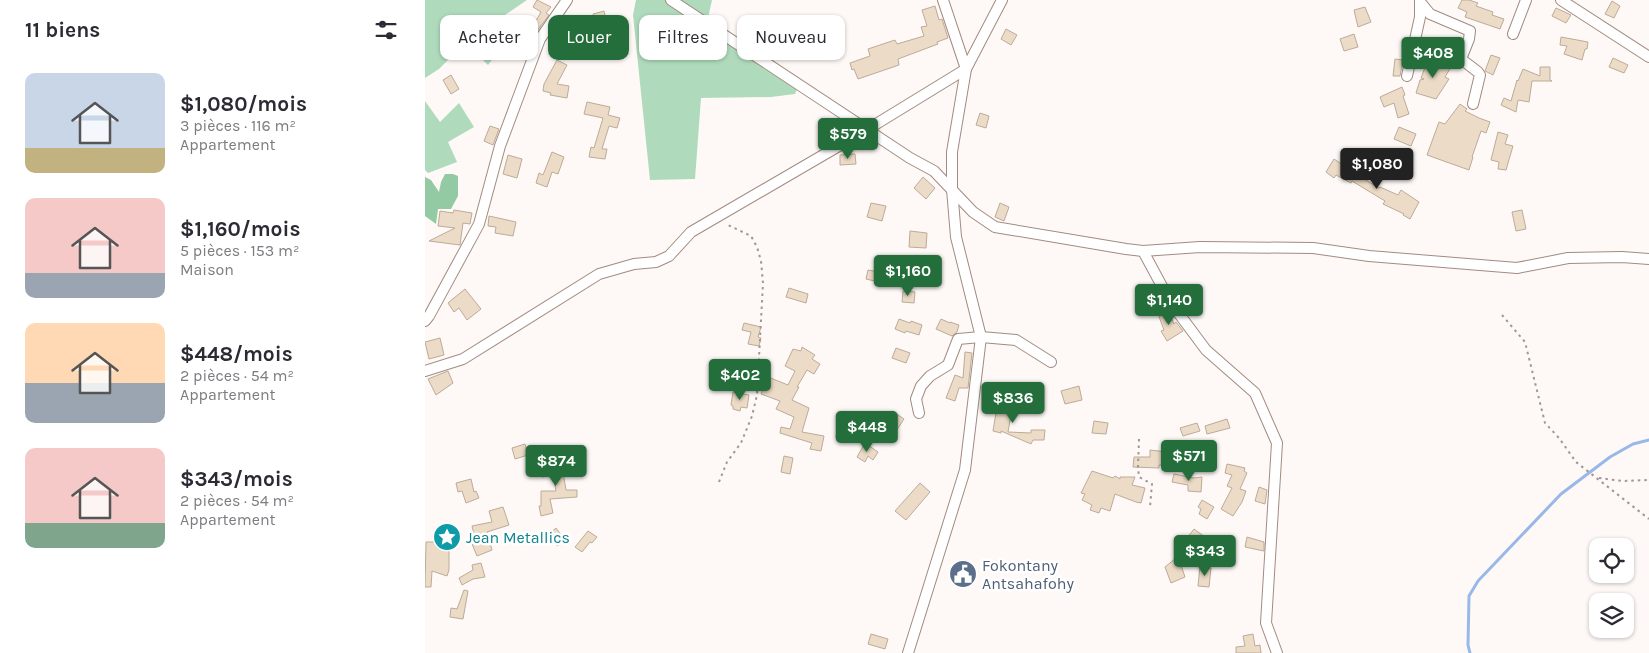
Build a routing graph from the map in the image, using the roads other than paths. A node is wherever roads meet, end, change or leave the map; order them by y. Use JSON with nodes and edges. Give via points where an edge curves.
{"nodes":[{"id":1,"x":567,"y":0,"type":"edge"},
{"id":2,"x":671,"y":0,"type":"edge"},
{"id":3,"x":943,"y":0,"type":"edge"},
{"id":4,"x":1002,"y":0,"type":"edge"},
{"id":5,"x":1526,"y":0,"type":"edge"},
{"id":6,"x":1561,"y":0,"type":"edge"},
{"id":7,"x":1420,"y":1,"type":"edge"},
{"id":8,"x":1513,"y":34,"type":"dead end"},
{"id":9,"x":1649,"y":58,"type":"edge"},
{"id":10,"x":966,"y":69,"type":"junction"},
{"id":11,"x":1407,"y":76,"type":"dead end"},
{"id":12,"x":1473,"y":104,"type":"dead end"},
{"id":13,"x":868,"y":129,"type":"junction"},
{"id":14,"x":952,"y":189,"type":"junction"},
{"id":15,"x":1143,"y":251,"type":"junction"},
{"id":16,"x":1649,"y":259,"type":"edge"},
{"id":17,"x":425,"y":321,"type":"edge"},
{"id":18,"x":981,"y":337,"type":"junction"},
{"id":19,"x":1051,"y":362,"type":"dead end"},
{"id":20,"x":425,"y":371,"type":"edge"},
{"id":21,"x":919,"y":413,"type":"dead end"},
{"id":22,"x":908,"y":653,"type":"edge"},
{"id":23,"x":1277,"y":653,"type":"edge"}],
"edges":[{"from":1,"to":17,"type":"street","via":[[540,40],[500,146],[479,224]]},
{"from":2,"to":13,"type":"street"},
{"from":3,"to":10,"type":"street"},
{"from":4,"to":10,"type":"street"},
{"from":5,"to":8,"type":"street"},
{"from":6,"to":9,"type":"street"},
{"from":7,"to":11,"type":"street","via":[[1420,18]]},
{"from":7,"to":12,"type":"street","via":[[1430,14],[1470,30],[1461,59],[1480,75]]},
{"from":10,"to":13,"type":"street"},
{"from":10,"to":14,"type":"street","via":[[952,152]]},
{"from":13,"to":14,"type":"street","via":[[934,171]]},
{"from":13,"to":20,"type":"street","via":[[691,232],[669,256],[656,262],[633,264],[599,274],[463,359]]},
{"from":14,"to":15,"type":"street","via":[[973,212],[995,228]]},
{"from":14,"to":18,"type":"street","via":[[956,237]]},
{"from":15,"to":16,"type":"street","via":[[1200,247],[1313,248],[1517,268],[1568,258]]},
{"from":15,"to":23,"type":"street","via":[[1171,303],[1207,350],[1255,392],[1277,443],[1266,623]]},
{"from":18,"to":19,"type":"street","via":[[1016,340]]},
{"from":18,"to":21,"type":"street","via":[[958,339],[948,365],[921,386],[916,399]]},
{"from":18,"to":22,"type":"street","via":[[965,470]]}]}
